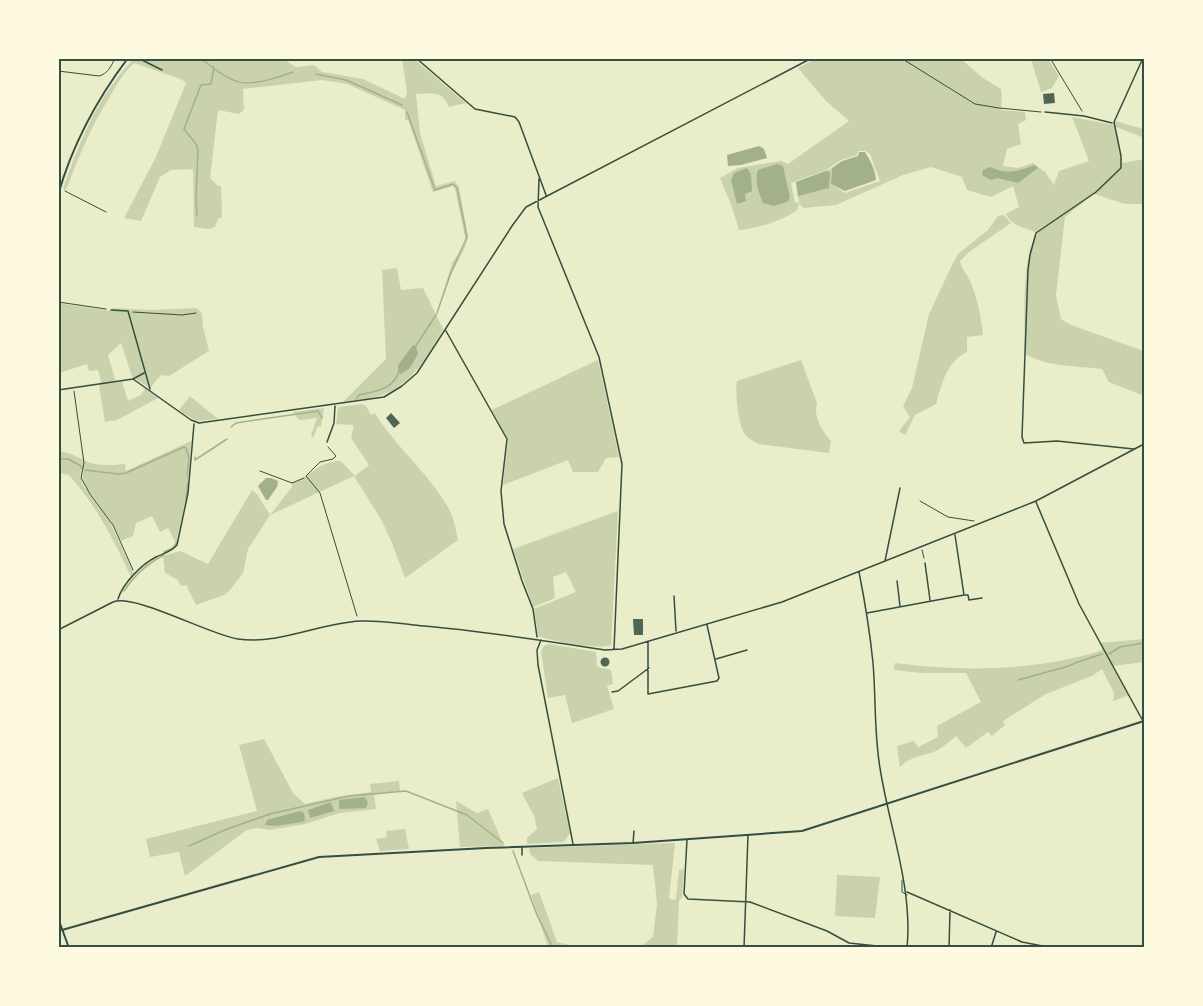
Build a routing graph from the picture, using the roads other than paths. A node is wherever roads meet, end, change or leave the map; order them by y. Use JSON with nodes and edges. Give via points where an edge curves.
{"nodes":[{"id":1,"x":128,"y":58,"type":"edge"},
{"id":2,"x":138,"y":58,"type":"edge"},
{"id":3,"x":416,"y":58,"type":"edge"},
{"id":4,"x":812,"y":58,"type":"edge"},
{"id":5,"x":1143,"y":58,"type":"edge"},
{"id":6,"x":162,"y":70,"type":"dead end"},
{"id":7,"x":1045,"y":112,"type":"road end"},
{"id":8,"x":1114,"y":124,"type":"junction"},
{"id":9,"x":539,"y":179,"type":"junction"},
{"id":10,"x":58,"y":195,"type":"edge"},
{"id":11,"x":546,"y":196,"type":"junction"},
{"id":12,"x":537,"y":202,"type":"junction"},
{"id":13,"x":111,"y":309,"type":"road end"},
{"id":14,"x":445,"y":330,"type":"junction"},
{"id":15,"x":145,"y":373,"type":"junction"},
{"id":16,"x":133,"y":379,"type":"junction"},
{"id":17,"x":58,"y":390,"type":"edge"},
{"id":18,"x":150,"y":390,"type":"junction"},
{"id":19,"x":335,"y":404,"type":"junction"},
{"id":20,"x":195,"y":422,"type":"junction"},
{"id":21,"x":327,"y":443,"type":"road end"},
{"id":22,"x":1144,"y":444,"type":"edge"},
{"id":23,"x":1135,"y":449,"type":"junction"},
{"id":24,"x":900,"y":488,"type":"dead end"},
{"id":25,"x":1036,"y":501,"type":"junction"},
{"id":26,"x":955,"y":534,"type":"junction"},
{"id":27,"x":885,"y":561,"type":"junction"},
{"id":28,"x":925,"y":563,"type":"road end"},
{"id":29,"x":859,"y":571,"type":"junction"},
{"id":30,"x":897,"y":581,"type":"dead end"},
{"id":31,"x":964,"y":595,"type":"junction"},
{"id":32,"x":674,"y":596,"type":"dead end"},
{"id":33,"x":982,"y":598,"type":"dead end"},
{"id":34,"x":118,"y":600,"type":"junction"},
{"id":35,"x":930,"y":600,"type":"junction"},
{"id":36,"x":900,"y":606,"type":"junction"},
{"id":37,"x":866,"y":613,"type":"junction"},
{"id":38,"x":706,"y":624,"type":"junction"},
{"id":39,"x":58,"y":630,"type":"edge"},
{"id":40,"x":676,"y":633,"type":"junction"},
{"id":41,"x":537,"y":639,"type":"junction"},
{"id":42,"x":542,"y":640,"type":"junction"},
{"id":43,"x":648,"y":641,"type":"junction"},
{"id":44,"x":614,"y":650,"type":"junction"},
{"id":45,"x":747,"y":650,"type":"dead end"},
{"id":46,"x":715,"y":660,"type":"junction"},
{"id":47,"x":650,"y":667,"type":"junction"},
{"id":48,"x":612,"y":692,"type":"dead end"},
{"id":49,"x":1144,"y":722,"type":"edge"},
{"id":50,"x":886,"y":805,"type":"junction"},
{"id":51,"x":634,"y":831,"type":"dead end"},
{"id":52,"x":748,"y":835,"type":"junction"},
{"id":53,"x":687,"y":840,"type":"junction"},
{"id":54,"x":633,"y":843,"type":"junction"},
{"id":55,"x":573,"y":845,"type":"junction"},
{"id":56,"x":522,"y":846,"type":"junction"},
{"id":57,"x":522,"y":855,"type":"dead end"},
{"id":58,"x":907,"y":894,"type":"junction"},
{"id":59,"x":747,"y":902,"type":"junction"},
{"id":60,"x":950,"y":910,"type":"junction"},
{"id":61,"x":58,"y":918,"type":"edge"},
{"id":62,"x":60,"y":930,"type":"edge"},
{"id":63,"x":997,"y":931,"type":"junction"},
{"id":64,"x":69,"y":948,"type":"edge"},
{"id":65,"x":744,"y":948,"type":"edge"},
{"id":66,"x":896,"y":948,"type":"edge"},
{"id":67,"x":907,"y":948,"type":"edge"},
{"id":68,"x":949,"y":948,"type":"edge"},
{"id":69,"x":991,"y":948,"type":"edge"},
{"id":70,"x":1053,"y":948,"type":"edge"}],
"edges":[{"from":1,"to":10,"type":"street","via":[[82,134]]},
{"from":2,"to":6,"type":"street"},
{"from":3,"to":9,"type":"street","via":[[475,109],[515,117]]},
{"from":4,"to":11,"type":"street"},
{"from":5,"to":8,"type":"street"},
{"from":7,"to":8,"type":"street"},
{"from":8,"to":23,"type":"street","via":[[1122,163],[1118,172],[1096,192],[1036,232],[1028,270],[1022,437],[1024,443],[1057,441]]},
{"from":9,"to":11,"type":"street"},
{"from":9,"to":12,"type":"street"},
{"from":11,"to":12,"type":"street"},
{"from":12,"to":14,"type":"street","via":[[521,212]]},
{"from":12,"to":44,"type":"street","via":[[599,357],[622,464]]},
{"from":13,"to":15,"type":"street","via":[[128,311]]},
{"from":14,"to":19,"type":"street","via":[[417,373],[402,386],[382,397]]},
{"from":14,"to":41,"type":"street","via":[[507,439],[501,491],[504,524],[533,609]]},
{"from":15,"to":16,"type":"street"},
{"from":15,"to":18,"type":"street"},
{"from":16,"to":17,"type":"street"},
{"from":16,"to":18,"type":"street"},
{"from":18,"to":20,"type":"street"},
{"from":19,"to":20,"type":"street"},
{"from":19,"to":21,"type":"street"},
{"from":20,"to":34,"type":"street","via":[[188,493],[177,545],[136,573]]},
{"from":22,"to":23,"type":"street"},
{"from":23,"to":25,"type":"street"},
{"from":24,"to":27,"type":"street"},
{"from":25,"to":26,"type":"street"},
{"from":25,"to":49,"type":"street","via":[[1079,604]]},
{"from":26,"to":27,"type":"street"},
{"from":26,"to":31,"type":"street"},
{"from":27,"to":29,"type":"street"},
{"from":28,"to":35,"type":"street"},
{"from":29,"to":37,"type":"street"},
{"from":29,"to":38,"type":"street","via":[[782,602]]},
{"from":30,"to":36,"type":"street"},
{"from":31,"to":33,"type":"street","via":[[969,600]]},
{"from":31,"to":35,"type":"street"},
{"from":32,"to":40,"type":"street"},
{"from":34,"to":39,"type":"street"},
{"from":34,"to":41,"type":"street","via":[[240,640],[358,621]]},
{"from":35,"to":36,"type":"street"},
{"from":36,"to":37,"type":"street"},
{"from":37,"to":50,"type":"street","via":[[873,663],[875,736]]},
{"from":38,"to":40,"type":"street"},
{"from":38,"to":46,"type":"street"},
{"from":40,"to":43,"type":"street"},
{"from":41,"to":42,"type":"street"},
{"from":42,"to":44,"type":"street"},
{"from":42,"to":55,"type":"street","via":[[537,650],[538,665]]},
{"from":43,"to":44,"type":"street"},
{"from":43,"to":47,"type":"street"},
{"from":45,"to":46,"type":"street"},
{"from":46,"to":47,"type":"street","via":[[719,679],[650,695]]},
{"from":47,"to":48,"type":"street"},
{"from":49,"to":50,"type":"street"},
{"from":50,"to":52,"type":"street","via":[[809,829]]},
{"from":50,"to":58,"type":"street"},
{"from":51,"to":54,"type":"street"},
{"from":52,"to":53,"type":"street"},
{"from":52,"to":59,"type":"street"},
{"from":53,"to":54,"type":"street"},
{"from":53,"to":59,"type":"street","via":[[686,898]]},
{"from":54,"to":55,"type":"street"},
{"from":55,"to":56,"type":"street"},
{"from":56,"to":57,"type":"street"},
{"from":56,"to":62,"type":"street","via":[[319,857]]},
{"from":58,"to":60,"type":"street"},
{"from":58,"to":67,"type":"street"},
{"from":59,"to":65,"type":"street"},
{"from":59,"to":66,"type":"street","via":[[849,943]]},
{"from":60,"to":63,"type":"street"},
{"from":60,"to":68,"type":"street"},
{"from":61,"to":62,"type":"street"},
{"from":62,"to":64,"type":"street"},
{"from":63,"to":69,"type":"street"},
{"from":63,"to":70,"type":"street","via":[[1024,943]]}]}
